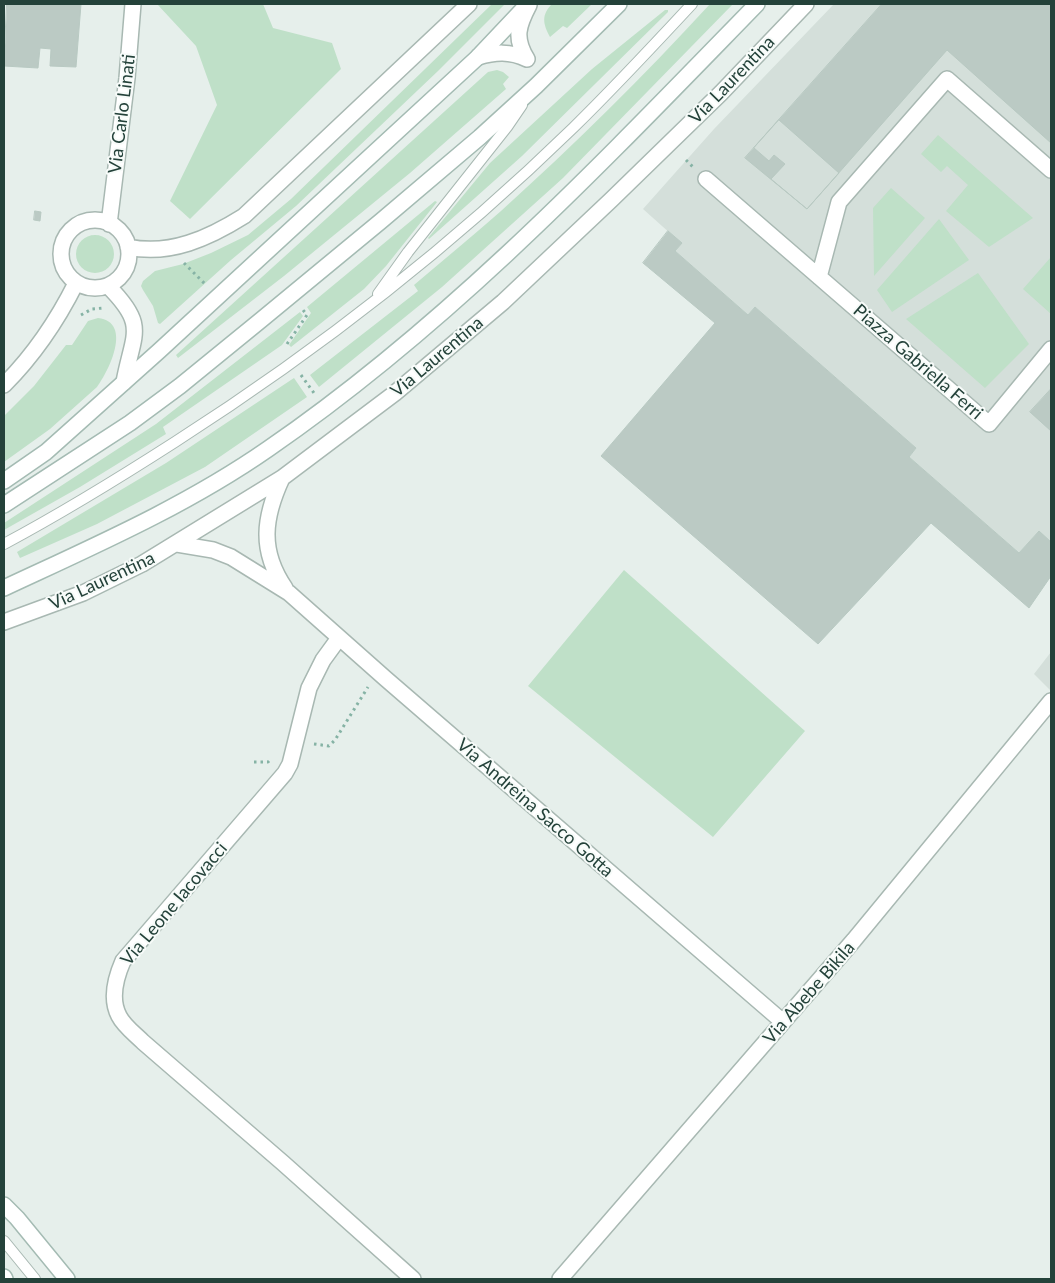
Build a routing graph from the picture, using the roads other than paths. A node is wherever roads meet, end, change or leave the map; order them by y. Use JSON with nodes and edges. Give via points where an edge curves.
{"nodes":[{"id":1,"x":133,"y":4,"type":"edge"},
{"id":2,"x":469,"y":4,"type":"edge"},
{"id":3,"x":529,"y":4,"type":"edge"},
{"id":4,"x":619,"y":4,"type":"edge"},
{"id":5,"x":692,"y":4,"type":"edge"},
{"id":6,"x":757,"y":4,"type":"edge"},
{"id":7,"x":806,"y":4,"type":"edge"},
{"id":8,"x":478,"y":57,"type":"junction"},
{"id":9,"x":536,"y":86,"type":"junction"},
{"id":10,"x":1050,"y":166,"type":"edge"},
{"id":11,"x":706,"y":179,"type":"dead end"},
{"id":12,"x":109,"y":224,"type":"junction"},
{"id":13,"x":128,"y":247,"type":"junction"},
{"id":14,"x":820,"y":276,"type":"junction"},
{"id":15,"x":76,"y":283,"type":"junction"},
{"id":16,"x":108,"y":286,"type":"junction"},
{"id":17,"x":371,"y":305,"type":"junction"},
{"id":18,"x":1051,"y":350,"type":"edge"},
{"id":19,"x":124,"y":382,"type":"junction"},
{"id":20,"x":4,"y":385,"type":"edge"},
{"id":21,"x":282,"y":478,"type":"junction"},
{"id":22,"x":4,"y":481,"type":"edge"},
{"id":23,"x":4,"y":505,"type":"edge"},
{"id":24,"x":4,"y":544,"type":"edge"},
{"id":25,"x":177,"y":544,"type":"junction"},
{"id":26,"x":4,"y":588,"type":"edge"},
{"id":27,"x":289,"y":593,"type":"junction"},
{"id":28,"x":4,"y":622,"type":"edge"},
{"id":29,"x":339,"y":638,"type":"junction"},
{"id":30,"x":1051,"y":701,"type":"edge"},
{"id":31,"x":783,"y":1022,"type":"junction"},
{"id":32,"x":4,"y":1205,"type":"edge"},
{"id":33,"x":4,"y":1241,"type":"edge"},
{"id":34,"x":35,"y":1279,"type":"edge"},
{"id":35,"x":67,"y":1279,"type":"edge"},
{"id":36,"x":413,"y":1279,"type":"edge"},
{"id":37,"x":560,"y":1279,"type":"edge"}],
"edges":[{"from":1,"to":12,"type":"street","name":"Via Carlo Linati"},
{"from":2,"to":13,"type":"street","via":[[244,216],[214,234],[178,246],[150,250]]},
{"from":3,"to":8,"type":"street"},
{"from":3,"to":8,"type":"street","via":[[518,33],[526,60],[508,53]]},
{"from":4,"to":9,"type":"street"},
{"from":5,"to":17,"type":"lane","via":[[571,130],[450,240]]},
{"from":6,"to":26,"type":"street","name":"Via Laurentina","via":[[584,181],[448,308],[378,368],[234,471],[125,532]]},
{"from":7,"to":21,"type":"street","name":"Via Laurentina","via":[[666,147],[503,302],[395,393]]},
{"from":8,"to":19,"type":"street"},
{"from":9,"to":17,"type":"lane"},
{"from":9,"to":23,"type":"street","via":[[381,221],[180,386],[130,423]]},
{"from":10,"to":14,"type":"street","via":[[947,79],[839,202]]},
{"from":11,"to":14,"type":"street","name":"Piazza Gabriella Ferri"},
{"from":12,"to":13,"type":"street","via":[[124,236]]},
{"from":12,"to":15,"type":"street","via":[[90,221],[66,234],[61,260],[68,276]]},
{"from":13,"to":16,"type":"street","via":[[125,270]]},
{"from":14,"to":18,"type":"street","name":"Piazza Gabriella Ferri","via":[[989,424]]},
{"from":15,"to":16,"type":"street","via":[[86,288]]},
{"from":15,"to":20,"type":"street","via":[[42,342]]},
{"from":16,"to":19,"type":"street","via":[[128,308],[135,325]]},
{"from":17,"to":24,"type":"lane","via":[[193,430]]},
{"from":19,"to":22,"type":"street","via":[[46,452]]},
{"from":21,"to":25,"type":"street","name":"Via Laurentina"},
{"from":21,"to":27,"type":"street","via":[[270,507],[267,535],[272,563]]},
{"from":25,"to":27,"type":"street","via":[[213,550],[231,557]]},
{"from":25,"to":28,"type":"street","name":"Via Laurentina","via":[[83,593]]},
{"from":27,"to":29,"type":"street","name":"Via Andreina Sacco Gotta"},
{"from":29,"to":31,"type":"street","name":"Via Andreina Sacco Gotta"},
{"from":29,"to":36,"type":"street","name":"Via Leone Iacovacci","via":[[309,688],[285,773],[123,961],[115,994],[118,1014],[123,1022]]},
{"from":30,"to":31,"type":"street","name":"Via Abebe Bikila"},
{"from":31,"to":37,"type":"street","name":"Via Abebe Bikila"},
{"from":32,"to":35,"type":"street"},
{"from":33,"to":34,"type":"lane"}]}
